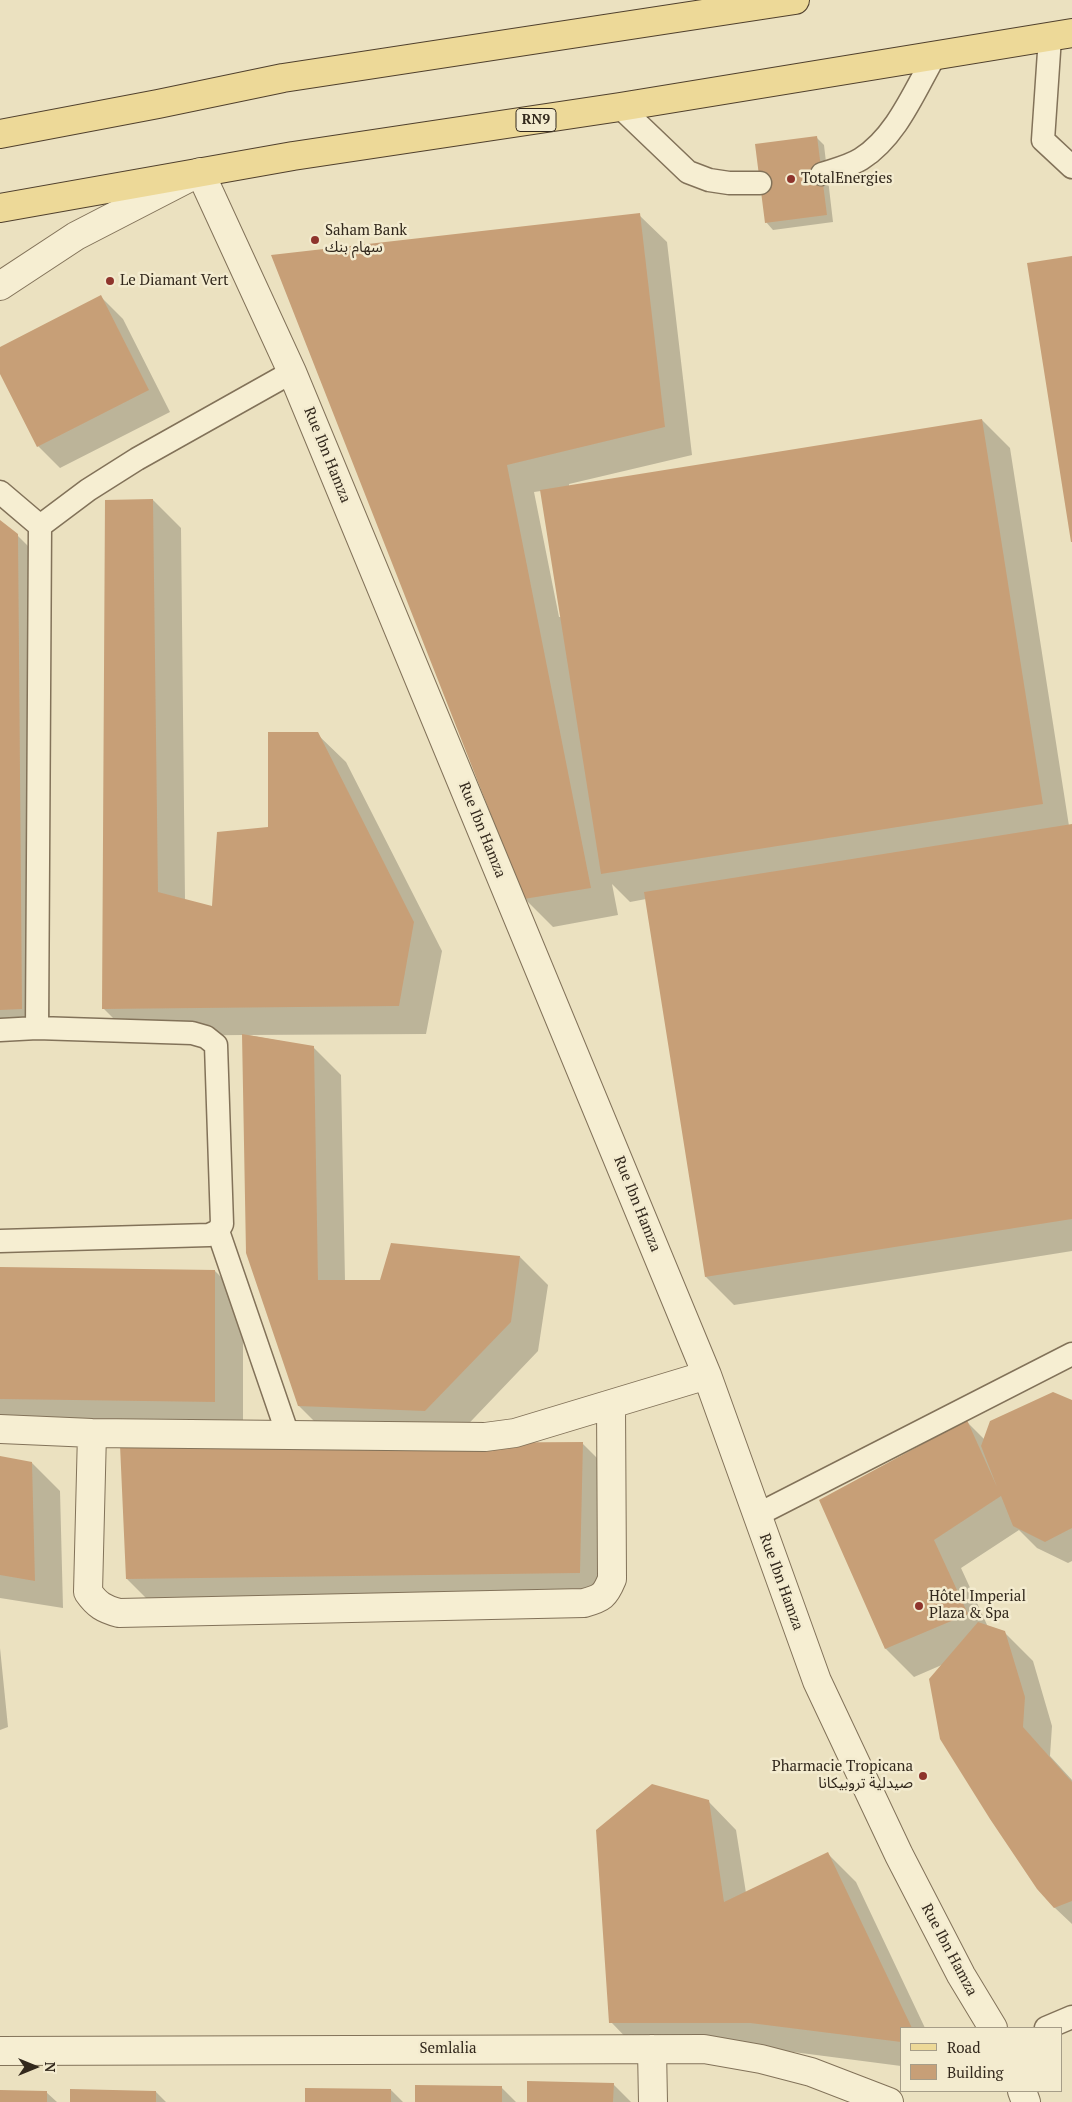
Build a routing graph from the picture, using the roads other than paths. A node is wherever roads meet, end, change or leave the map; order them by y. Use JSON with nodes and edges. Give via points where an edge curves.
{"nodes":[{"id":1,"x":795,"y":0,"type":"edge"},
{"id":2,"x":1061,"y":35,"type":"edge"},
{"id":3,"x":934,"y":57,"type":"junction"},
{"id":4,"x":620,"y":107,"type":"junction"},
{"id":5,"x":0,"y":134,"type":"edge"},
{"id":6,"x":1072,"y":166,"type":"edge"},
{"id":7,"x":200,"y":172,"type":"junction"},
{"id":8,"x":822,"y":174,"type":"dead end"},
{"id":9,"x":760,"y":183,"type":"dead end"},
{"id":10,"x":0,"y":208,"type":"edge"},
{"id":11,"x":1,"y":285,"type":"edge"},
{"id":12,"x":292,"y":372,"type":"junction"},
{"id":13,"x":0,"y":492,"type":"edge"},
{"id":14,"x":40,"y":526,"type":"junction"},
{"id":15,"x":37,"y":1028,"type":"junction"},
{"id":16,"x":0,"y":1030,"type":"edge"},
{"id":17,"x":218,"y":1230,"type":"junction"},
{"id":18,"x":0,"y":1241,"type":"edge"},
{"id":19,"x":1072,"y":1354,"type":"edge"},
{"id":20,"x":708,"y":1375,"type":"junction"},
{"id":21,"x":611,"y":1405,"type":"junction"},
{"id":22,"x":0,"y":1429,"type":"edge"},
{"id":23,"x":92,"y":1433,"type":"junction"},
{"id":24,"x":288,"y":1435,"type":"junction"},
{"id":25,"x":757,"y":1515,"type":"junction"},
{"id":26,"x":1072,"y":2017,"type":"edge"},
{"id":27,"x":992,"y":2027,"type":"edge"},
{"id":28,"x":1048,"y":2027,"type":"edge"},
{"id":29,"x":652,"y":2048,"type":"junction"},
{"id":30,"x":0,"y":2051,"type":"edge"},
{"id":31,"x":653,"y":2102,"type":"edge"},
{"id":32,"x":889,"y":2102,"type":"edge"}],
"edges":[{"from":1,"to":5,"type":"main road","via":[[283,78]]},
{"from":2,"to":3,"type":"main road","number":"RN9"},
{"from":2,"to":6,"type":"lane","via":[[1043,140]]},
{"from":3,"to":4,"type":"main road","number":"RN9"},
{"from":3,"to":8,"type":"lane","via":[[899,119],[880,144],[860,160]]},
{"from":4,"to":7,"type":"main road","number":"RN9"},
{"from":4,"to":9,"type":"lane","via":[[688,172],[709,180]]},
{"from":7,"to":10,"type":"main road","number":"RN9"},
{"from":7,"to":11,"type":"street","via":[[76,236]]},
{"from":7,"to":12,"type":"street","name":"Rue Ibn Hamza"},
{"from":12,"to":14,"type":"lane","via":[[137,459]]},
{"from":12,"to":20,"type":"street","name":"Rue Ibn Hamza"},
{"from":13,"to":14,"type":"lane"},
{"from":14,"to":15,"type":"lane"},
{"from":15,"to":16,"type":"lane"},
{"from":15,"to":17,"type":"lane","via":[[192,1033],[206,1037],[216,1045],[222,1224]]},
{"from":17,"to":18,"type":"lane","via":[[209,1235]]},
{"from":17,"to":24,"type":"lane"},
{"from":19,"to":25,"type":"lane"},
{"from":20,"to":21,"type":"street"},
{"from":20,"to":25,"type":"street","name":"Rue Ibn Hamza"},
{"from":21,"to":23,"type":"street","via":[[612,1579],[606,1594],[584,1603],[119,1613],[103,1609],[88,1592]]},
{"from":21,"to":24,"type":"street","via":[[516,1433],[485,1437]]},
{"from":22,"to":23,"type":"street"},
{"from":23,"to":24,"type":"street"},
{"from":25,"to":27,"type":"street","name":"Rue Ibn Hamza","via":[[817,1681],[903,1863],[961,1975]]},
{"from":26,"to":28,"type":"lane"},
{"from":29,"to":30,"type":"street","name":"Semlalia"},
{"from":29,"to":31,"type":"street"},
{"from":29,"to":32,"type":"street","name":"Semlalia","via":[[704,2049],[761,2059],[811,2072]]}]}
